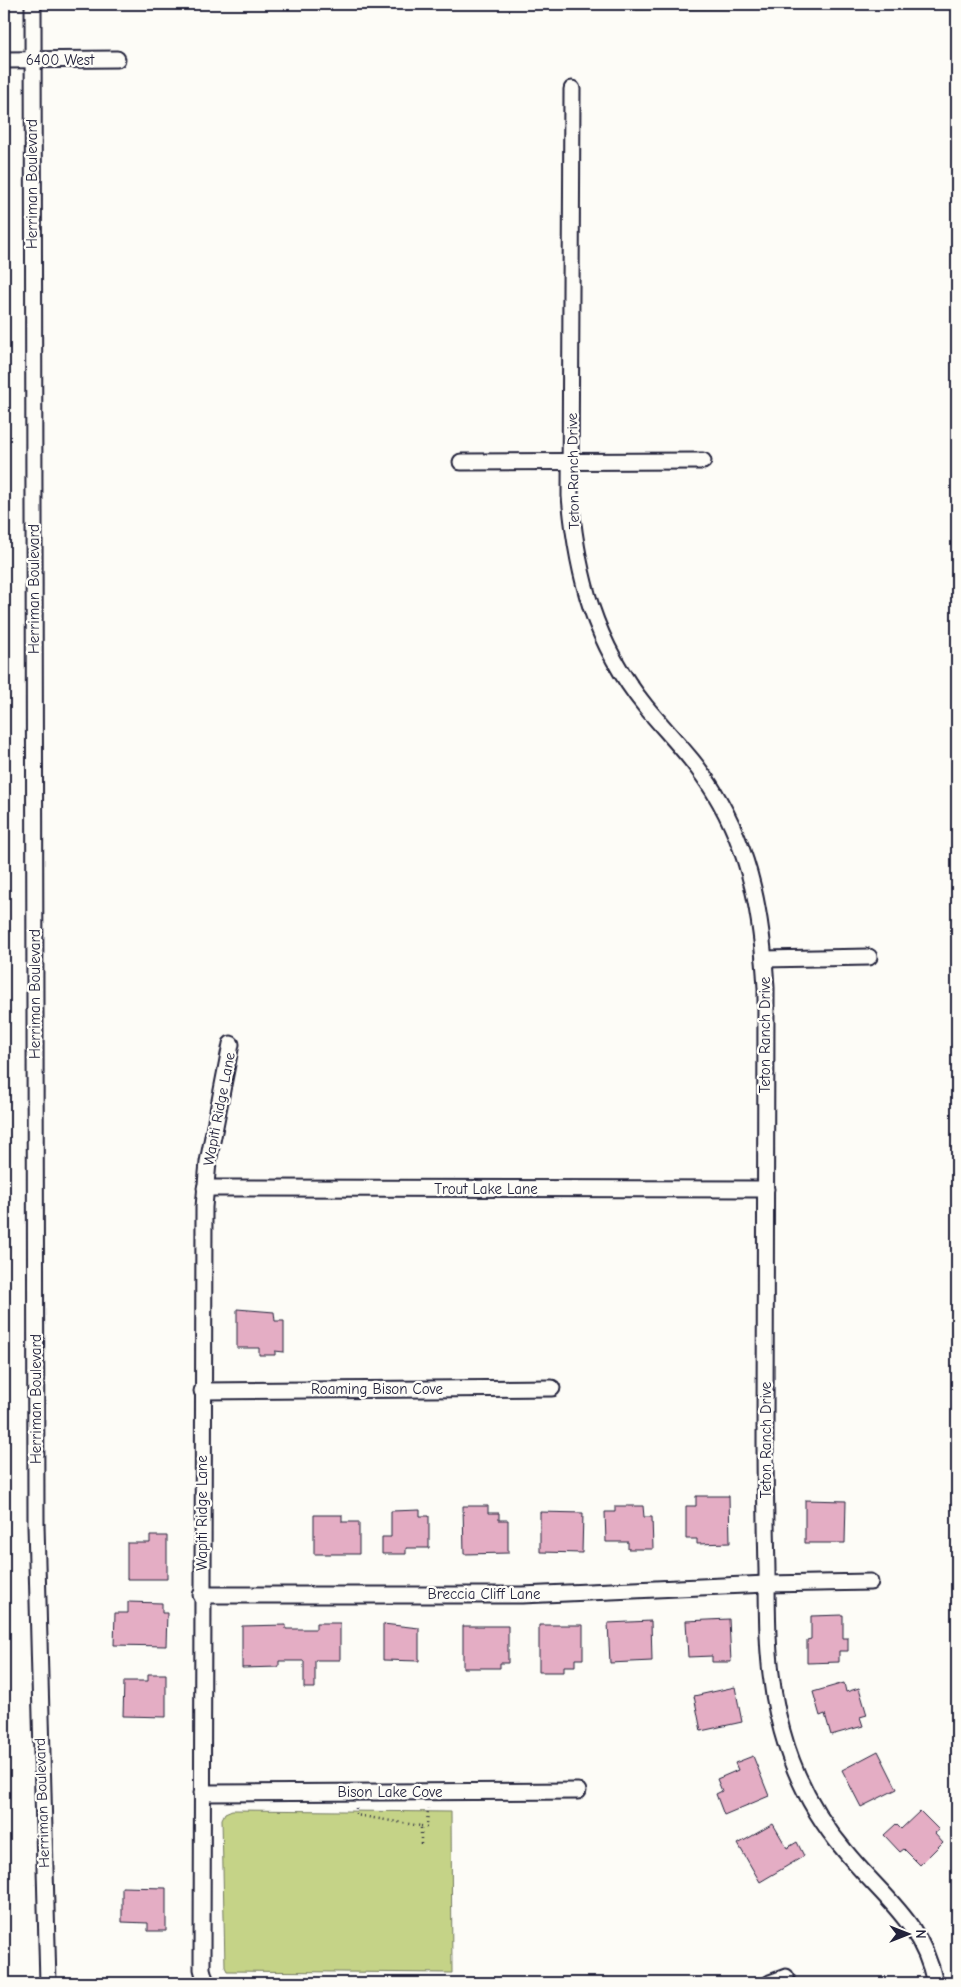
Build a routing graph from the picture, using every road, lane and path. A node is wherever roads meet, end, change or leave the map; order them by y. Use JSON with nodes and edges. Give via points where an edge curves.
{"nodes":[{"id":1,"x":33,"y":4,"type":"edge"},
{"id":2,"x":4,"y":60,"type":"edge"},
{"id":3,"x":32,"y":60,"type":"junction"},
{"id":4,"x":117,"y":60,"type":"dead end"},
{"id":5,"x":572,"y":89,"type":"dead end"},
{"id":6,"x":703,"y":461,"type":"dead end"},
{"id":7,"x":461,"y":462,"type":"dead end"},
{"id":8,"x":571,"y":462,"type":"junction"},
{"id":9,"x":869,"y":957,"type":"dead end"},
{"id":10,"x":764,"y":959,"type":"junction"},
{"id":11,"x":231,"y":1044,"type":"dead end"},
{"id":12,"x":206,"y":1188,"type":"junction"},
{"id":13,"x":766,"y":1189,"type":"junction"},
{"id":14,"x":552,"y":1388,"type":"dead end"},
{"id":15,"x":202,"y":1391,"type":"junction"},
{"id":16,"x":870,"y":1582,"type":"dead end"},
{"id":17,"x":767,"y":1584,"type":"junction"},
{"id":18,"x":202,"y":1595,"type":"junction"},
{"id":19,"x":578,"y":1791,"type":"dead end"},
{"id":20,"x":202,"y":1793,"type":"junction"},
{"id":21,"x":356,"y":1808,"type":"dead end"},
{"id":22,"x":428,"y":1808,"type":"dead end"},
{"id":23,"x":421,"y":1826,"type":"junction"},
{"id":24,"x":421,"y":1846,"type":"dead end"},
{"id":25,"x":786,"y":1977,"type":"dead end"},
{"id":26,"x":48,"y":1983,"type":"edge"},
{"id":27,"x":206,"y":1983,"type":"edge"},
{"id":28,"x":770,"y":1983,"type":"edge"},
{"id":29,"x":935,"y":1983,"type":"edge"}],
"edges":[{"from":1,"to":3,"type":"street","name":"Herriman Boulevard"},
{"from":2,"to":3,"type":"street","name":"6400 West"},
{"from":3,"to":4,"type":"street","name":"6400 West"},
{"from":3,"to":26,"type":"street","name":"Herriman Boulevard","via":[[36,1525]]},
{"from":5,"to":8,"type":"street","name":"Teton Ranch Drive"},
{"from":6,"to":8,"type":"street"},
{"from":7,"to":8,"type":"street"},
{"from":8,"to":10,"type":"street","name":"Teton Ranch Drive","via":[[570,496],[575,545],[591,610],[603,642],[645,706],[693,760],[723,809],[745,858],[755,891]]},
{"from":9,"to":10,"type":"street"},
{"from":10,"to":13,"type":"street","name":"Teton Ranch Drive"},
{"from":11,"to":12,"type":"street","name":"Wapiti Ridge Lane","via":[[220,1090]]},
{"from":12,"to":13,"type":"street","name":"Trout Lake Lane"},
{"from":12,"to":15,"type":"street","name":"Wapiti Ridge Lane"},
{"from":13,"to":17,"type":"street","name":"Teton Ranch Drive"},
{"from":14,"to":15,"type":"street","name":"Roaming Bison Cove"},
{"from":15,"to":18,"type":"street","name":"Wapiti Ridge Lane"},
{"from":16,"to":17,"type":"street","name":"Breccia Cliff Lane"},
{"from":17,"to":18,"type":"street","name":"Breccia Cliff Lane","via":[[522,1595]]},
{"from":17,"to":29,"type":"street","name":"Teton Ranch Drive","via":[[768,1649],[773,1692],[794,1766],[817,1812],[843,1849],[909,1922],[928,1958]]},
{"from":18,"to":20,"type":"street","name":"Wapiti Ridge Lane"},
{"from":19,"to":20,"type":"street","name":"Bison Lake Cove"},
{"from":20,"to":27,"type":"street","name":"Wapiti Ridge Lane","via":[[202,1969]]},
{"from":21,"to":23,"type":"path","via":[[356,1815]]},
{"from":22,"to":23,"type":"path","via":[[427,1827]]},
{"from":23,"to":24,"type":"path"},
{"from":25,"to":28,"type":"street"}]}
